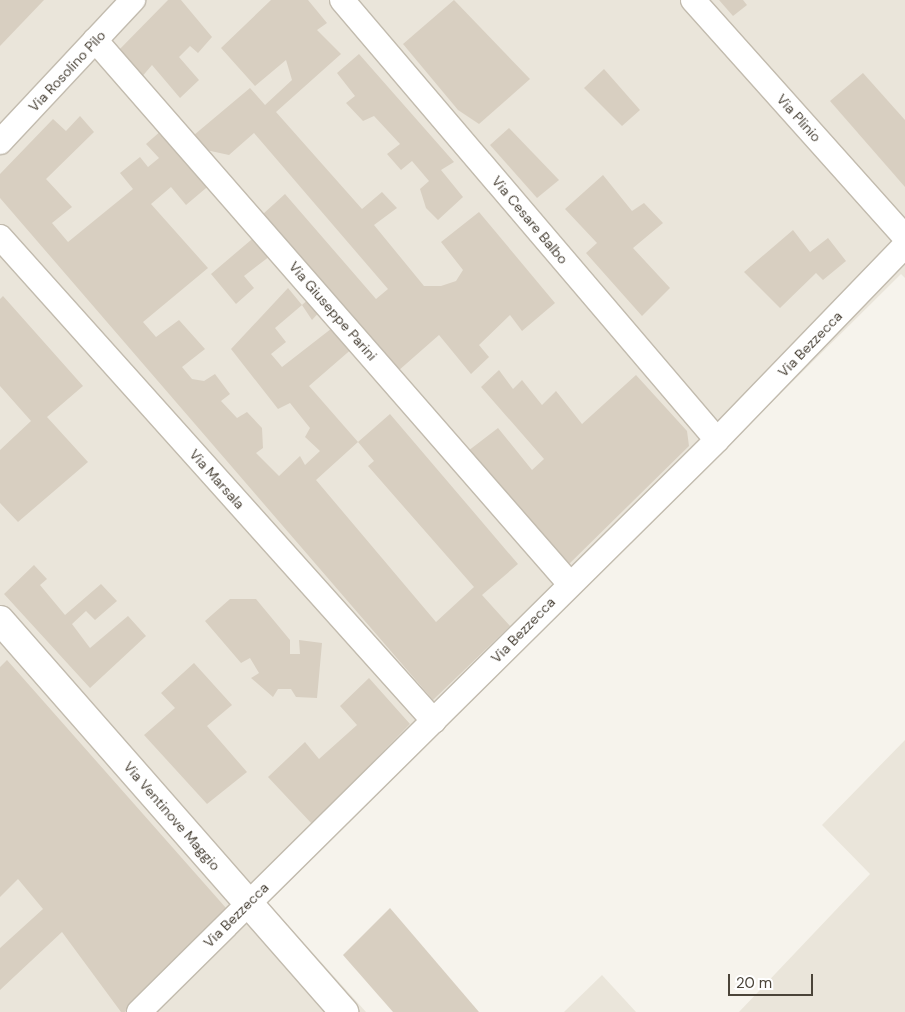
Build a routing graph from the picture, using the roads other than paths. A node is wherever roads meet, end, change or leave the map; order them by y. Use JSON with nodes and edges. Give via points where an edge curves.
{"nodes":[{"id":1,"x":133,"y":0,"type":"edge"},
{"id":2,"x":342,"y":0,"type":"edge"},
{"id":3,"x":694,"y":0,"type":"edge"},
{"id":4,"x":95,"y":40,"type":"junction"},
{"id":5,"x":0,"y":142,"type":"edge"},
{"id":6,"x":0,"y":237,"type":"edge"},
{"id":7,"x":905,"y":237,"type":"edge"},
{"id":8,"x":905,"y":245,"type":"edge"},
{"id":9,"x":717,"y":440,"type":"junction"},
{"id":10,"x":569,"y":583,"type":"junction"},
{"id":11,"x":0,"y":620,"type":"edge"},
{"id":12,"x":434,"y":721,"type":"junction"},
{"id":13,"x":248,"y":902,"type":"junction"},
{"id":14,"x":139,"y":1012,"type":"edge"},
{"id":15,"x":344,"y":1012,"type":"edge"}],
"edges":[{"from":1,"to":4,"type":"street","name":"Via Rosolino Pilo"},
{"from":2,"to":9,"type":"street","name":"Via Cesare Balbo"},
{"from":3,"to":7,"type":"street","name":"Via Plinio"},
{"from":4,"to":5,"type":"street","name":"Via Rosolino Pilo"},
{"from":4,"to":10,"type":"street","name":"Via Giuseppe Parini"},
{"from":6,"to":12,"type":"street","name":"Via Marsala"},
{"from":8,"to":9,"type":"street","name":"Via Bezzecca"},
{"from":9,"to":10,"type":"street","name":"Via Bezzecca"},
{"from":10,"to":12,"type":"street","name":"Via Bezzecca"},
{"from":11,"to":13,"type":"street","name":"Via Ventinove Maggio"},
{"from":12,"to":13,"type":"street","name":"Via Bezzecca"},
{"from":13,"to":14,"type":"street","name":"Via Bezzecca"},
{"from":13,"to":15,"type":"street","name":"Via Ventinove Maggio"}]}
